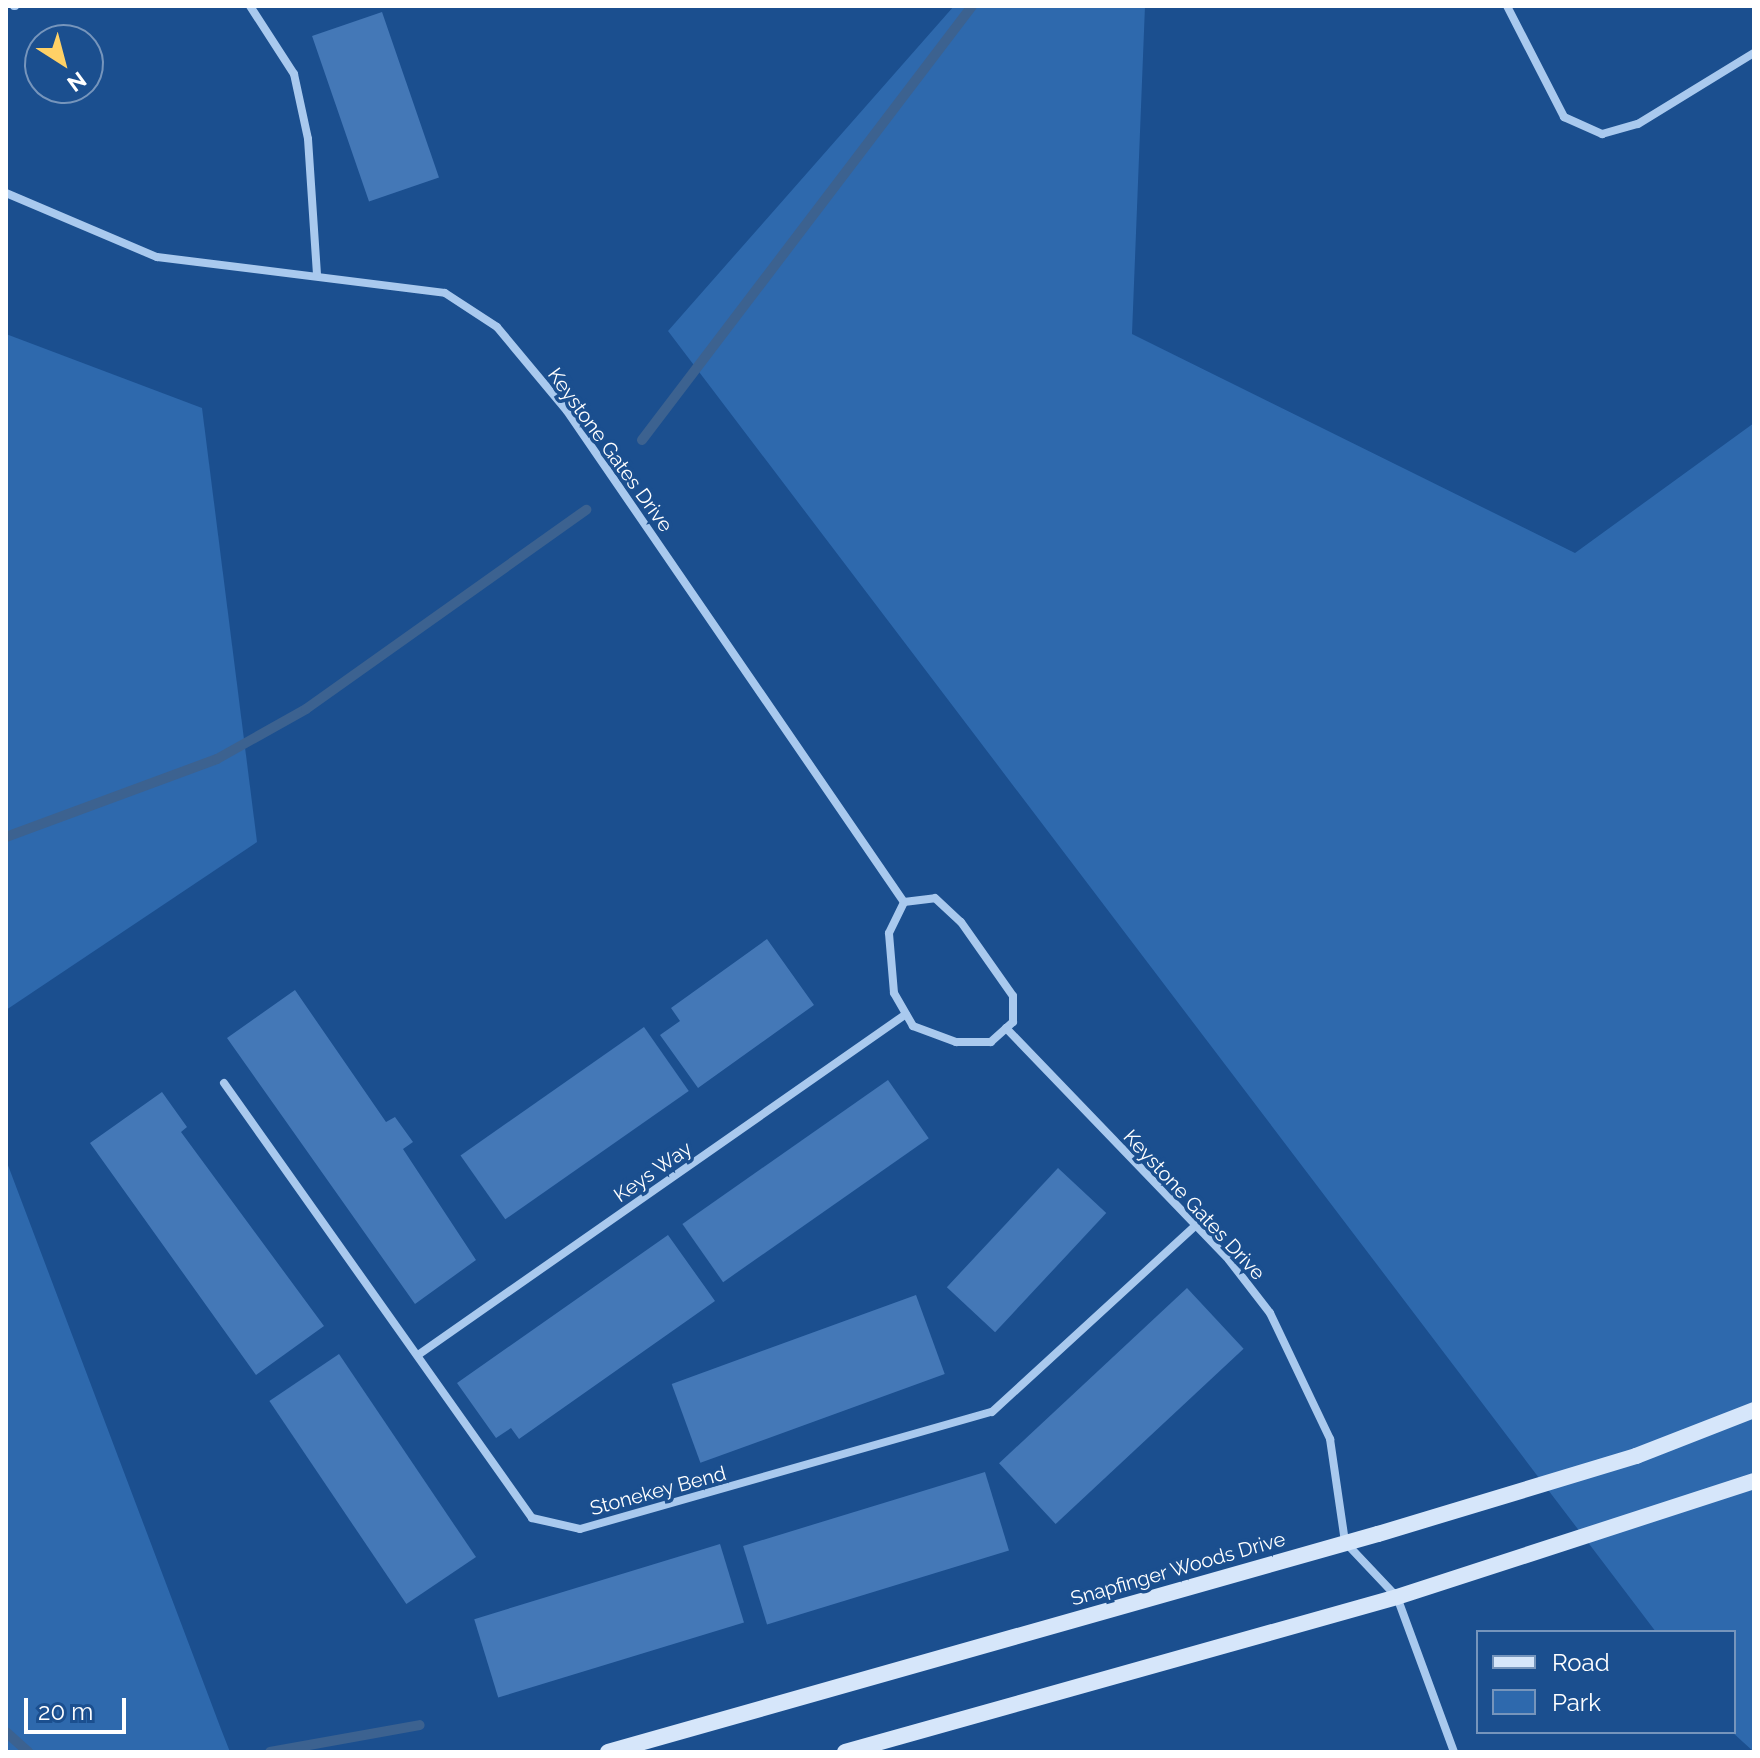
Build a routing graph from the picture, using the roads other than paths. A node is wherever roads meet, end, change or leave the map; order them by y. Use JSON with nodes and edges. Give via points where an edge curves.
{"nodes":[{"id":1,"x":250,"y":6,"type":"edge"},
{"id":2,"x":1507,"y":6,"type":"edge"},
{"id":3,"x":1754,"y":53,"type":"edge"},
{"id":4,"x":6,"y":193,"type":"edge"},
{"id":5,"x":317,"y":275,"type":"junction"},
{"id":6,"x":904,"y":902,"type":"junction"},
{"id":7,"x":906,"y":1014,"type":"junction"},
{"id":8,"x":1006,"y":1028,"type":"junction"},
{"id":9,"x":224,"y":1083,"type":"dead end"},
{"id":10,"x":1195,"y":1226,"type":"junction"},
{"id":11,"x":418,"y":1355,"type":"junction"},
{"id":12,"x":1754,"y":1410,"type":"edge"},
{"id":13,"x":1754,"y":1481,"type":"edge"},
{"id":14,"x":1345,"y":1542,"type":"junction"},
{"id":15,"x":1397,"y":1597,"type":"junction"},
{"id":16,"x":608,"y":1752,"type":"edge"},
{"id":17,"x":845,"y":1752,"type":"edge"},
{"id":18,"x":1454,"y":1752,"type":"edge"}],
"edges":[{"from":1,"to":5,"type":"street","via":[[294,74],[308,139]]},
{"from":2,"to":3,"type":"street","via":[[1564,117],[1602,134],[1638,124]]},
{"from":4,"to":5,"type":"street","name":"Keystone Gates Drive","via":[[157,257]]},
{"from":5,"to":6,"type":"street","name":"Keystone Gates Drive","via":[[445,293],[497,327],[567,411]]},
{"from":6,"to":7,"type":"street","via":[[889,933],[894,993]]},
{"from":6,"to":8,"type":"street","via":[[935,898],[961,922],[1013,996]]},
{"from":7,"to":8,"type":"street","via":[[913,1026],[956,1042],[991,1042]]},
{"from":7,"to":11,"type":"street","name":"Keys Way"},
{"from":8,"to":10,"type":"street","name":"Keystone Gates Drive"},
{"from":9,"to":11,"type":"street","name":"Stonekey Bend"},
{"from":10,"to":11,"type":"street","name":"Stonekey Bend","via":[[992,1412],[580,1529],[532,1518]]},
{"from":10,"to":14,"type":"street","name":"Keystone Gates Drive","via":[[1270,1313],[1310,1389],[1330,1439]]},
{"from":12,"to":14,"type":"main road","name":"Snapfinger Woods Drive","via":[[1636,1456]]},
{"from":13,"to":15,"type":"main road"},
{"from":14,"to":15,"type":"street"},
{"from":14,"to":16,"type":"main road","name":"Snapfinger Woods Drive"},
{"from":15,"to":17,"type":"main road"},
{"from":15,"to":18,"type":"street"}]}
